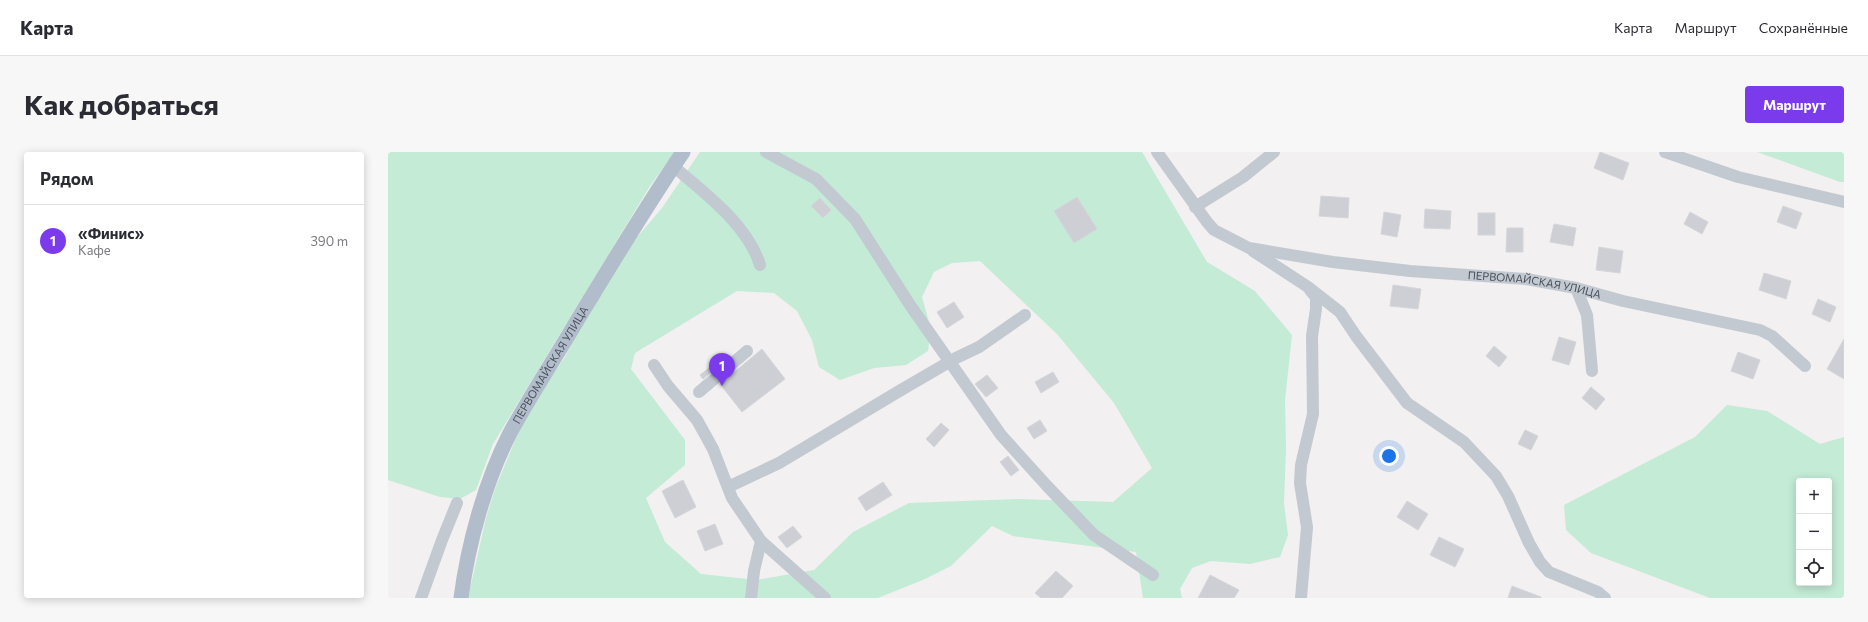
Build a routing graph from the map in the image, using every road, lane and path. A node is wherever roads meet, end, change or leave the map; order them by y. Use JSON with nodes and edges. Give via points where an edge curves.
{"nodes":[{"id":1,"x":683,"y":152,"type":"edge"},
{"id":2,"x":766,"y":152,"type":"edge"},
{"id":3,"x":1157,"y":152,"type":"edge"},
{"id":4,"x":1274,"y":152,"type":"edge"},
{"id":5,"x":1664,"y":152,"type":"edge"},
{"id":6,"x":674,"y":166,"type":"junction"},
{"id":7,"x":1844,"y":202,"type":"edge"},
{"id":8,"x":1195,"y":207,"type":"junction"},
{"id":9,"x":1249,"y":248,"type":"junction"},
{"id":10,"x":760,"y":266,"type":"dead end"},
{"id":11,"x":1308,"y":287,"type":"junction"},
{"id":12,"x":1576,"y":288,"type":"junction"},
{"id":13,"x":1025,"y":315,"type":"dead end"},
{"id":14,"x":747,"y":351,"type":"dead end"},
{"id":15,"x":950,"y":361,"type":"junction"},
{"id":16,"x":654,"y":365,"type":"dead end"},
{"id":17,"x":1805,"y":366,"type":"dead end"},
{"id":18,"x":1592,"y":371,"type":"dead end"},
{"id":19,"x":699,"y":392,"type":"dead end"},
{"id":20,"x":728,"y":487,"type":"junction"},
{"id":21,"x":457,"y":503,"type":"dead end"},
{"id":22,"x":761,"y":541,"type":"junction"},
{"id":23,"x":1153,"y":575,"type":"dead end"},
{"id":24,"x":421,"y":598,"type":"edge"},
{"id":25,"x":461,"y":598,"type":"edge"},
{"id":26,"x":750,"y":598,"type":"edge"},
{"id":27,"x":825,"y":598,"type":"edge"},
{"id":28,"x":1301,"y":598,"type":"edge"},
{"id":29,"x":1605,"y":598,"type":"edge"}],
"edges":[{"from":1,"to":6,"type":"main road","name":"ПЕРВОМАЙСКАЯ УЛИЦА"},
{"from":2,"to":15,"type":"street","via":[[816,179],[855,219],[910,305]]},
{"from":3,"to":8,"type":"street","name":"ПЕРВОМАЙСКАЯ УЛИЦА"},
{"from":4,"to":8,"type":"street","via":[[1243,177]]},
{"from":5,"to":7,"type":"street","via":[[1738,177]]},
{"from":6,"to":10,"type":"street","via":[[723,209],[756,252]]},
{"from":6,"to":25,"type":"main road","name":"ПЕРВОМАЙСКАЯ УЛИЦА","via":[[510,433],[497,461],[472,540]]},
{"from":8,"to":9,"type":"street","name":"ПЕРВОМАЙСКАЯ УЛИЦА","via":[[1214,230]]},
{"from":9,"to":11,"type":"street","name":"ПЕРВОМАЙСКАЯ УЛИЦА"},
{"from":9,"to":12,"type":"street","name":"ПЕРВОМАЙСКАЯ УЛИЦА","via":[[1333,262],[1441,274],[1526,279]]},
{"from":11,"to":28,"type":"street","via":[[1316,297],[1316,309],[1311,368],[1314,388],[1313,414],[1300,477],[1307,527]]},
{"from":11,"to":29,"type":"street","name":"ПЕРВОМАЙСКАЯ УЛИЦА","via":[[1340,312],[1407,403],[1464,442],[1496,476],[1529,543],[1549,572],[1598,592]]},
{"from":12,"to":17,"type":"street","name":"ПЕРВОМАЙСКАЯ УЛИЦА","via":[[1623,301],[1760,330],[1772,336]]},
{"from":12,"to":18,"type":"street","via":[[1587,315]]},
{"from":13,"to":15,"type":"street","via":[[979,347]]},
{"from":14,"to":19,"type":"street"},
{"from":15,"to":20,"type":"street","via":[[779,463]]},
{"from":15,"to":23,"type":"street","via":[[1001,435],[1048,487],[1094,535]]},
{"from":16,"to":20,"type":"street","via":[[697,420],[713,449]]},
{"from":20,"to":22,"type":"street","via":[[732,498]]},
{"from":21,"to":24,"type":"street"},
{"from":22,"to":26,"type":"street"},
{"from":22,"to":27,"type":"street"}]}
